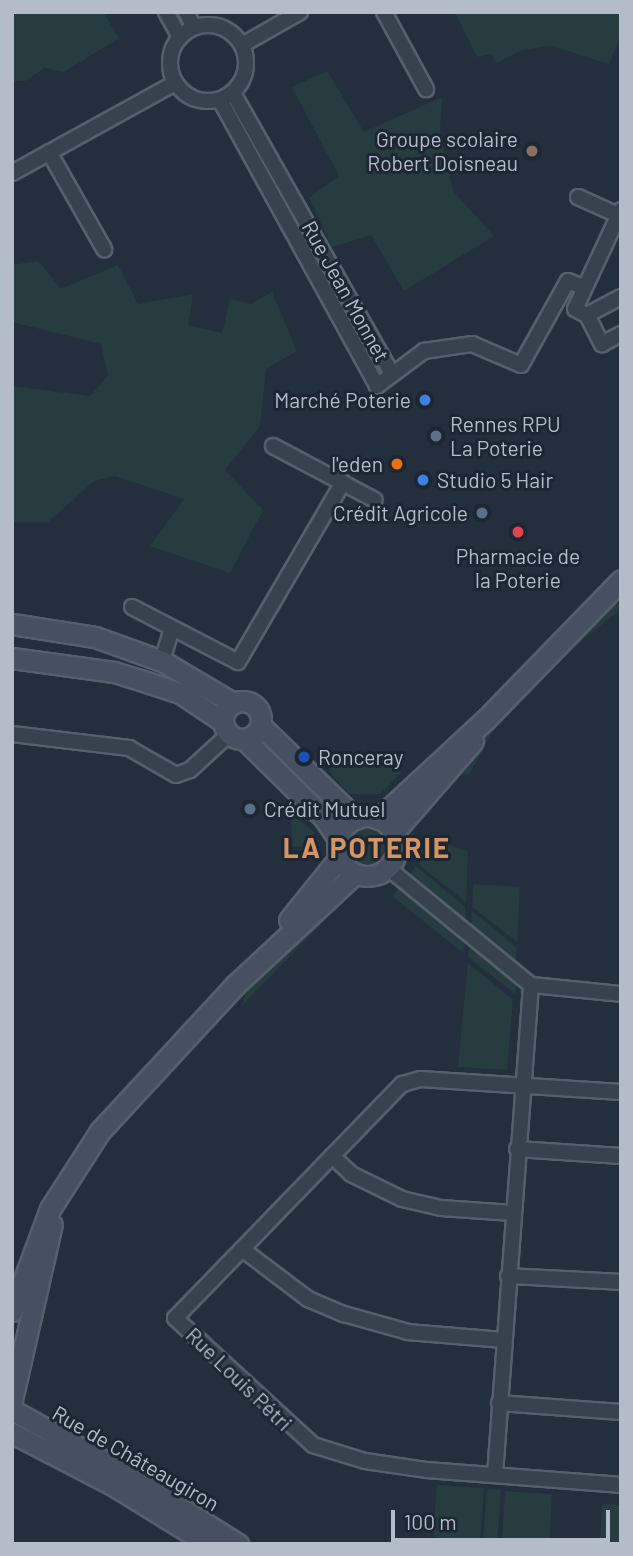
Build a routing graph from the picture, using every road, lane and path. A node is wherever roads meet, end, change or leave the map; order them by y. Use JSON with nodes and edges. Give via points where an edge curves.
{"nodes":[{"id":1,"x":166,"y":12,"type":"edge"},
{"id":2,"x":186,"y":12,"type":"edge"},
{"id":3,"x":300,"y":12,"type":"edge"},
{"id":4,"x":384,"y":12,"type":"edge"},
{"id":5,"x":194,"y":27,"type":"junction"},
{"id":6,"x":180,"y":37,"type":"junction"},
{"id":7,"x":242,"y":45,"type":"junction"},
{"id":8,"x":175,"y":83,"type":"junction"},
{"id":9,"x":426,"y":89,"type":"dead end"},
{"id":10,"x":227,"y":96,"type":"junction"},
{"id":11,"x":49,"y":152,"type":"junction"},
{"id":12,"x":12,"y":173,"type":"edge"},
{"id":13,"x":578,"y":197,"type":"dead end"},
{"id":14,"x":619,"y":213,"type":"edge"},
{"id":15,"x":104,"y":249,"type":"dead end"},
{"id":16,"x":585,"y":288,"type":"junction"},
{"id":17,"x":621,"y":297,"type":"edge"},
{"id":18,"x":587,"y":315,"type":"junction"},
{"id":19,"x":621,"y":334,"type":"edge"},
{"id":20,"x":272,"y":446,"type":"dead end"},
{"id":21,"x":343,"y":482,"type":"junction"},
{"id":22,"x":375,"y":500,"type":"dead end"},
{"id":23,"x":621,"y":580,"type":"edge"},
{"id":24,"x":132,"y":607,"type":"dead end"},
{"id":25,"x":12,"y":624,"type":"edge"},
{"id":26,"x":172,"y":629,"type":"junction"},
{"id":27,"x":12,"y":658,"type":"edge"},
{"id":28,"x":162,"y":660,"type":"junction"},
{"id":29,"x":233,"y":703,"type":"junction"},
{"id":30,"x":485,"y":720,"type":"junction"},
{"id":31,"x":261,"y":726,"type":"junction"},
{"id":32,"x":232,"y":732,"type":"junction"},
{"id":33,"x":12,"y":734,"type":"edge"},
{"id":34,"x":356,"y":819,"type":"junction"},
{"id":35,"x":378,"y":819,"type":"junction"},
{"id":36,"x":393,"y":833,"type":"junction"},
{"id":37,"x":339,"y":848,"type":"junction"},
{"id":38,"x":388,"y":868,"type":"junction"},
{"id":39,"x":355,"y":874,"type":"junction"},
{"id":40,"x":235,"y":985,"type":"junction"},
{"id":41,"x":531,"y":985,"type":"junction"},
{"id":42,"x":621,"y":994,"type":"edge"},
{"id":43,"x":524,"y":1085,"type":"junction"},
{"id":44,"x":621,"y":1092,"type":"edge"},
{"id":45,"x":517,"y":1149,"type":"junction"},
{"id":46,"x":332,"y":1156,"type":"junction"},
{"id":47,"x":621,"y":1156,"type":"edge"},
{"id":48,"x":58,"y":1196,"type":"junction"},
{"id":49,"x":513,"y":1213,"type":"junction"},
{"id":50,"x":242,"y":1250,"type":"junction"},
{"id":51,"x":508,"y":1276,"type":"junction"},
{"id":52,"x":621,"y":1282,"type":"edge"},
{"id":53,"x":12,"y":1311,"type":"edge"},
{"id":54,"x":503,"y":1340,"type":"junction"},
{"id":55,"x":12,"y":1400,"type":"edge"},
{"id":56,"x":499,"y":1403,"type":"junction"},
{"id":57,"x":12,"y":1410,"type":"edge"},
{"id":58,"x":621,"y":1412,"type":"edge"},
{"id":59,"x":12,"y":1433,"type":"edge"},
{"id":60,"x":495,"y":1475,"type":"junction"},
{"id":61,"x":621,"y":1485,"type":"edge"},
{"id":62,"x":208,"y":1544,"type":"edge"},
{"id":63,"x":238,"y":1544,"type":"edge"}],
"edges":[{"from":1,"to":6,"type":"street"},
{"from":2,"to":5,"type":"street"},
{"from":3,"to":7,"type":"street"},
{"from":4,"to":9,"type":"street"},
{"from":5,"to":6,"type":"street"},
{"from":5,"to":7,"type":"street","via":[[223,28]]},
{"from":6,"to":8,"type":"street","via":[[171,52]]},
{"from":7,"to":10,"type":"street","via":[[247,63]]},
{"from":8,"to":10,"type":"street","via":[[186,95],[202,101]]},
{"from":8,"to":11,"type":"street"},
{"from":10,"to":16,"type":"street","name":"Rue Jean Monnet","via":[[391,372],[424,351],[472,344],[521,365],[568,281]]},
{"from":11,"to":12,"type":"street"},
{"from":11,"to":15,"type":"street"},
{"from":13,"to":14,"type":"street"},
{"from":14,"to":16,"type":"street"},
{"from":16,"to":18,"type":"street","via":[[575,309]]},
{"from":17,"to":18,"type":"street"},
{"from":18,"to":19,"type":"street","via":[[602,344]]},
{"from":20,"to":21,"type":"street"},
{"from":21,"to":22,"type":"street"},
{"from":21,"to":26,"type":"street","via":[[238,662]]},
{"from":23,"to":30,"type":"main road"},
{"from":24,"to":26,"type":"street"},
{"from":25,"to":28,"type":"main road","via":[[95,637]]},
{"from":26,"to":28,"type":"street"},
{"from":27,"to":32,"type":"main road","via":[[126,676],[181,694]]},
{"from":28,"to":29,"type":"main road"},
{"from":29,"to":31,"type":"main road","via":[[253,705]]},
{"from":29,"to":32,"type":"main road"},
{"from":30,"to":35,"type":"main road"},
{"from":30,"to":36,"type":"main road","via":[[470,747]]},
{"from":31,"to":32,"type":"main road"},
{"from":31,"to":34,"type":"main road"},
{"from":32,"to":33,"type":"street","via":[[190,770],[176,775],[130,748]]},
{"from":32,"to":37,"type":"main road","via":[[324,818]]},
{"from":34,"to":35,"type":"main road"},
{"from":34,"to":37,"type":"main road"},
{"from":35,"to":36,"type":"main road"},
{"from":36,"to":38,"type":"main road","via":[[396,854]]},
{"from":37,"to":39,"type":"main road"},
{"from":37,"to":40,"type":"main road"},
{"from":38,"to":39,"type":"main road","via":[[369,876]]},
{"from":38,"to":41,"type":"street"},
{"from":39,"to":40,"type":"main road"},
{"from":40,"to":48,"type":"main road","via":[[108,1121]]},
{"from":41,"to":42,"type":"street"},
{"from":41,"to":43,"type":"street"},
{"from":43,"to":44,"type":"street","name":"Rue Louis Pétri"},
{"from":43,"to":45,"type":"street"},
{"from":43,"to":46,"type":"street","name":"Rue Louis Pétri","via":[[420,1079],[402,1084]]},
{"from":45,"to":47,"type":"street"},
{"from":45,"to":49,"type":"street"},
{"from":46,"to":49,"type":"street","via":[[351,1174],[402,1199],[441,1208]]},
{"from":46,"to":50,"type":"street","name":"Rue Louis Pétri"},
{"from":48,"to":53,"type":"main road","via":[[34,1245]]},
{"from":48,"to":55,"type":"main road"},
{"from":49,"to":51,"type":"street"},
{"from":50,"to":54,"type":"street","via":[[308,1298],[344,1314],[408,1332]]},
{"from":50,"to":60,"type":"street","name":"Rue Louis Pétri","via":[[175,1318],[295,1433],[313,1445],[365,1461]]},
{"from":51,"to":52,"type":"street"},
{"from":51,"to":54,"type":"street"},
{"from":54,"to":56,"type":"street"},
{"from":56,"to":58,"type":"street"},
{"from":56,"to":60,"type":"street"},
{"from":57,"to":63,"type":"main road","name":"Rue de Châteaugiron","via":[[119,1469]]},
{"from":59,"to":62,"type":"main road","name":"Rue de Châteaugiron","via":[[111,1484]]},
{"from":60,"to":61,"type":"street","name":"Rue Louis Pétri"}]}
